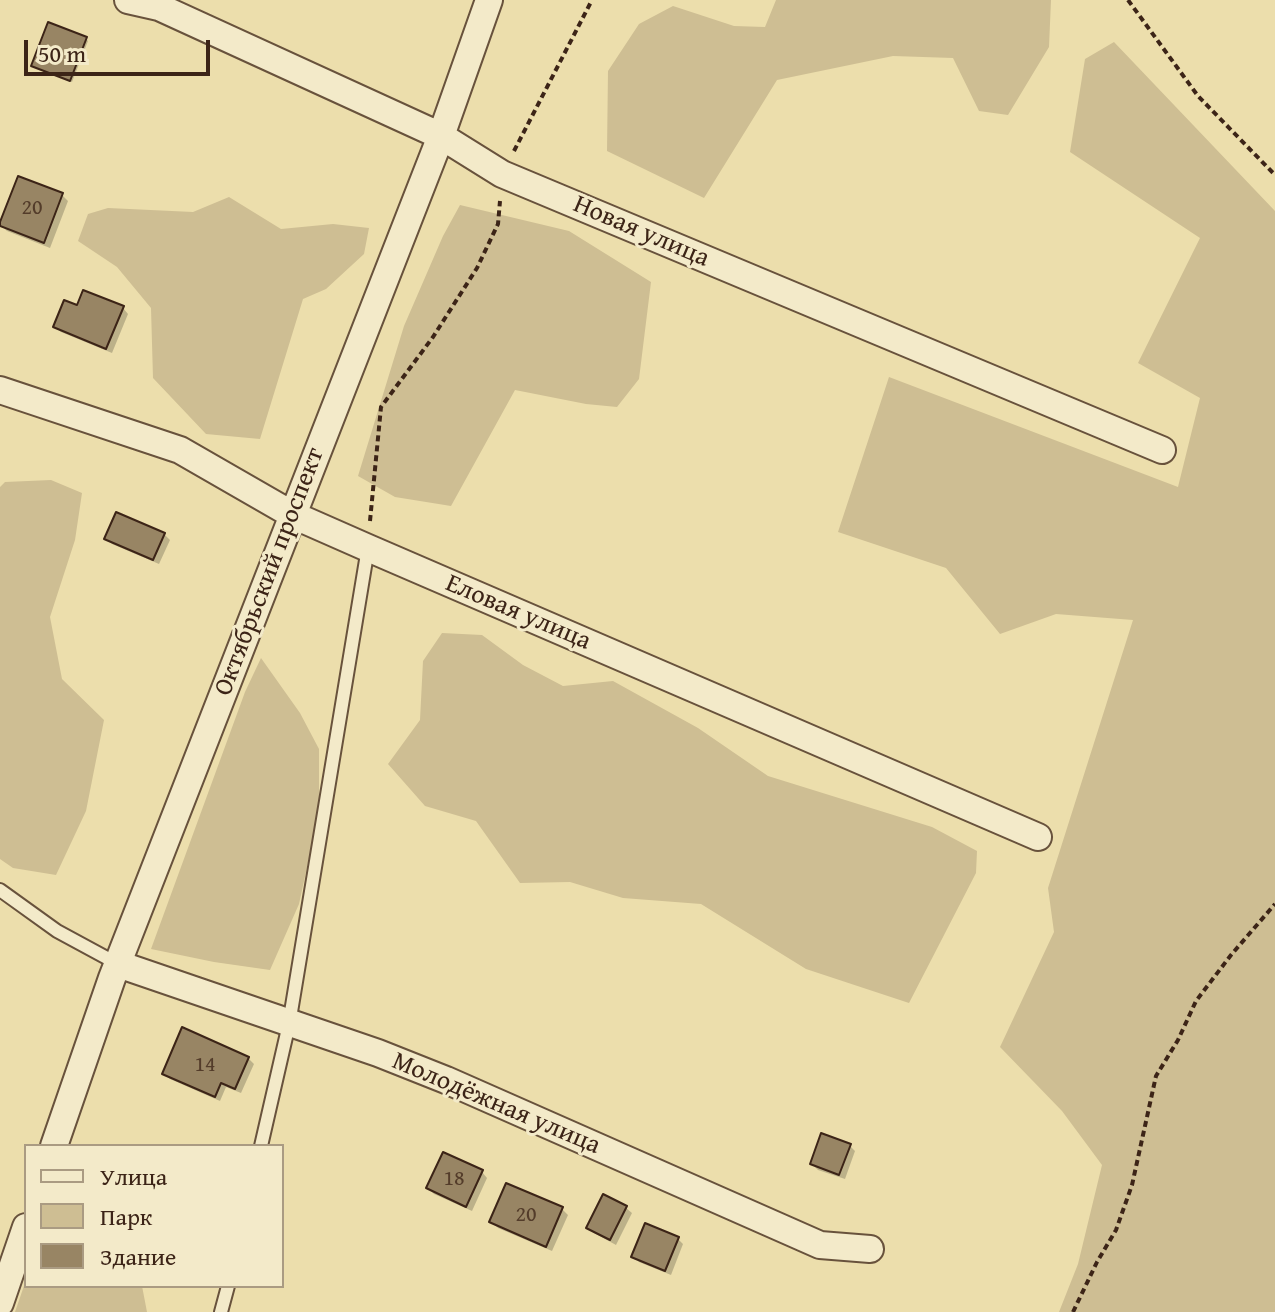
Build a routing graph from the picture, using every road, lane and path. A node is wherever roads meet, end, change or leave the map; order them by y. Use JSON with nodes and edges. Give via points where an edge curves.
{"nodes":[{"id":1,"x":128,"y":0,"type":"edge"},
{"id":2,"x":489,"y":0,"type":"edge"},
{"id":3,"x":592,"y":0,"type":"edge"},
{"id":4,"x":1128,"y":0,"type":"edge"},
{"id":5,"x":441,"y":136,"type":"junction"},
{"id":6,"x":502,"y":174,"type":"junction"},
{"id":7,"x":1275,"y":175,"type":"edge"},
{"id":8,"x":0,"y":390,"type":"edge"},
{"id":9,"x":1162,"y":450,"type":"dead end"},
{"id":10,"x":293,"y":515,"type":"junction"},
{"id":11,"x":368,"y":548,"type":"junction"},
{"id":12,"x":1038,"y":837,"type":"dead end"},
{"id":13,"x":0,"y":890,"type":"edge"},
{"id":14,"x":1275,"y":904,"type":"edge"},
{"id":15,"x":118,"y":964,"type":"junction"},
{"id":16,"x":289,"y":1024,"type":"junction"},
{"id":17,"x":55,"y":1144,"type":"edge"},
{"id":18,"x":261,"y":1144,"type":"edge"},
{"id":19,"x":24,"y":1233,"type":"edge"},
{"id":20,"x":870,"y":1249,"type":"dead end"},
{"id":21,"x":227,"y":1288,"type":"edge"},
{"id":22,"x":0,"y":1303,"type":"edge"},
{"id":23,"x":221,"y":1312,"type":"edge"},
{"id":24,"x":1073,"y":1312,"type":"edge"}],
"edges":[{"from":1,"to":5,"type":"street","name":"Новая улица","via":[[159,7]]},
{"from":2,"to":5,"type":"street","name":"Октябрьский проспект"},
{"from":3,"to":6,"type":"path"},
{"from":4,"to":7,"type":"path","via":[[1198,96]]},
{"from":5,"to":6,"type":"street","name":"Новая улица"},
{"from":5,"to":10,"type":"street","name":"Октябрьский проспект"},
{"from":6,"to":9,"type":"street","name":"Новая улица"},
{"from":6,"to":11,"type":"path","via":[[498,224],[477,268],[381,407]]},
{"from":8,"to":10,"type":"street","name":"Еловая улица","via":[[180,450]]},
{"from":10,"to":11,"type":"street","name":"Еловая улица"},
{"from":10,"to":15,"type":"street","name":"Октябрьский проспект"},
{"from":11,"to":12,"type":"street","name":"Еловая улица"},
{"from":11,"to":16,"type":"lane"},
{"from":13,"to":15,"type":"lane","via":[[57,931]]},
{"from":14,"to":24,"type":"path","via":[[1196,1001],[1156,1076],[1132,1185],[1116,1230]]},
{"from":15,"to":16,"type":"street","name":"Молодёжная улица"},
{"from":15,"to":17,"type":"street","name":"Октябрьский проспект"},
{"from":16,"to":18,"type":"lane"},
{"from":16,"to":20,"type":"street","name":"Молодёжная улица","via":[[446,1080],[820,1245]]},
{"from":19,"to":22,"type":"street"},
{"from":21,"to":23,"type":"lane"}]}
